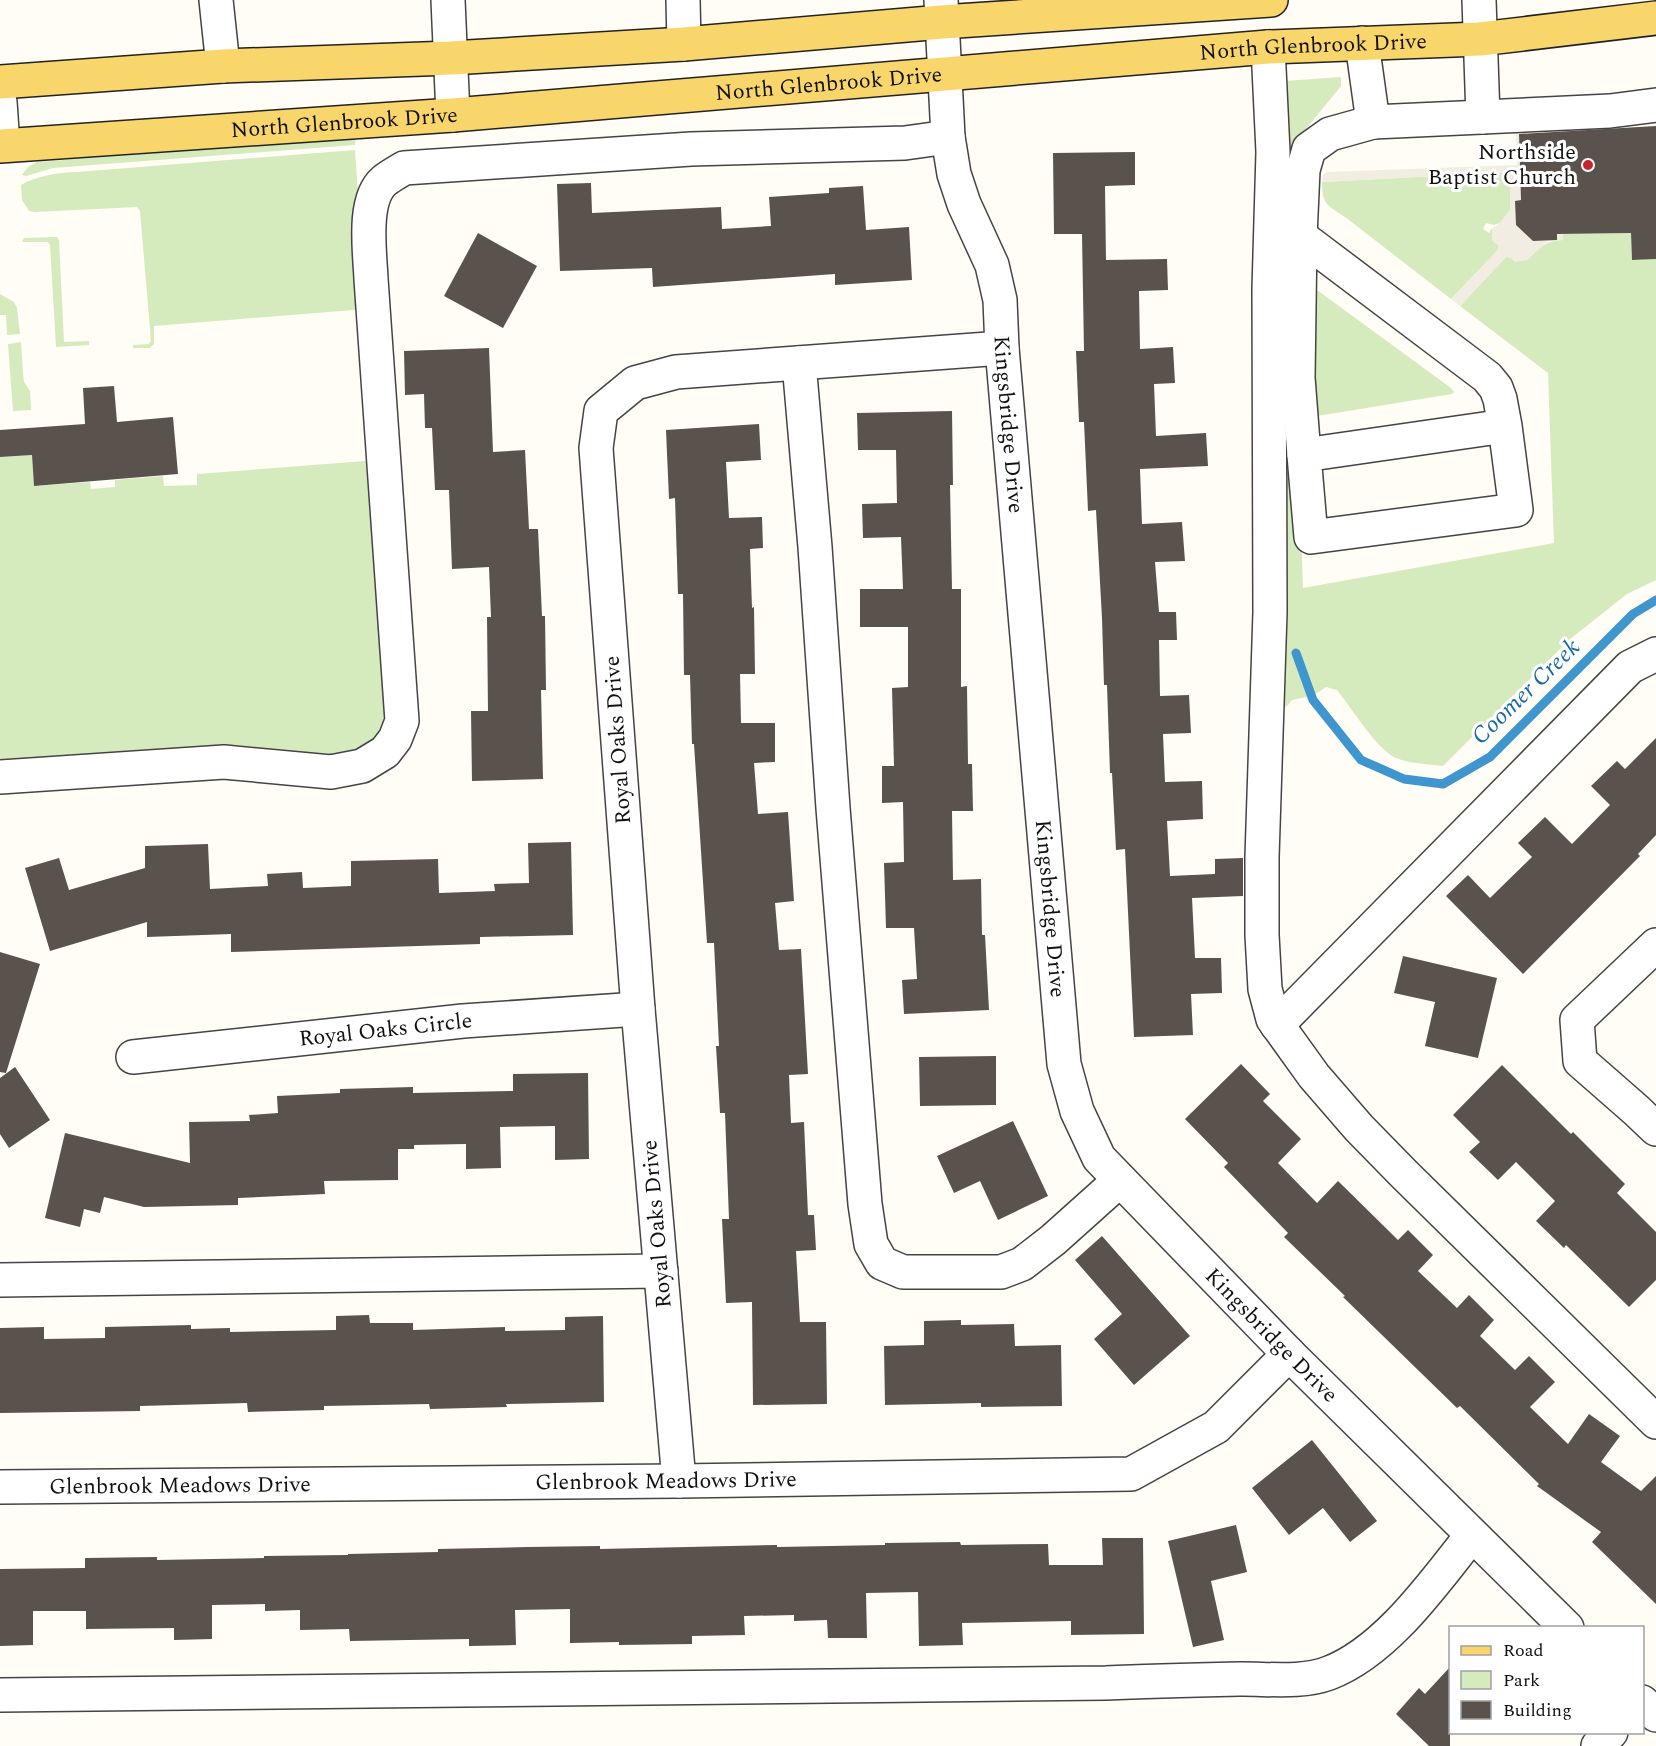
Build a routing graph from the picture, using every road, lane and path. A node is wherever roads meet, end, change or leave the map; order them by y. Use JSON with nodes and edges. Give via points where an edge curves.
{"nodes":[{"id":1,"x":216,"y":0,"type":"edge"},
{"id":2,"x":448,"y":0,"type":"edge"},
{"id":3,"x":682,"y":0,"type":"edge"},
{"id":4,"x":1271,"y":0,"type":"edge"},
{"id":5,"x":1479,"y":0,"type":"edge"},
{"id":6,"x":942,"y":11,"type":"edge"},
{"id":7,"x":1656,"y":18,"type":"edge"},
{"id":8,"x":1480,"y":39,"type":"junction"},
{"id":9,"x":684,"y":44,"type":"junction"},
{"id":10,"x":1362,"y":44,"type":"junction"},
{"id":11,"x":1268,"y":47,"type":"junction"},
{"id":12,"x":451,"y":58,"type":"junction"},
{"id":13,"x":223,"y":66,"type":"junction"},
{"id":14,"x":945,"y":75,"type":"junction"},
{"id":15,"x":0,"y":82,"type":"edge"},
{"id":16,"x":0,"y":102,"type":"edge"},
{"id":17,"x":1656,"y":105,"type":"edge"},
{"id":18,"x":453,"y":115,"type":"junction"},
{"id":19,"x":1483,"y":117,"type":"junction"},
{"id":20,"x":1373,"y":122,"type":"junction"},
{"id":21,"x":948,"y":137,"type":"junction"},
{"id":22,"x":2,"y":146,"type":"edge"},
{"id":23,"x":1300,"y":236,"type":"junction"},
{"id":24,"x":1002,"y":348,"type":"junction"},
{"id":25,"x":799,"y":363,"type":"junction"},
{"id":26,"x":1505,"y":426,"type":"junction"},
{"id":27,"x":1304,"y":455,"type":"junction"},
{"id":28,"x":1656,"y":654,"type":"edge"},
{"id":29,"x":0,"y":777,"type":"edge"},
{"id":30,"x":1656,"y":945,"type":"edge"},
{"id":31,"x":638,"y":1009,"type":"junction"},
{"id":32,"x":1277,"y":1025,"type":"junction"},
{"id":33,"x":132,"y":1057,"type":"dead end"},
{"id":34,"x":1656,"y":1129,"type":"edge"},
{"id":35,"x":1120,"y":1180,"type":"junction"},
{"id":36,"x":661,"y":1271,"type":"junction"},
{"id":37,"x":0,"y":1280,"type":"edge"},
{"id":38,"x":1289,"y":1354,"type":"junction"},
{"id":39,"x":1656,"y":1422,"type":"edge"},
{"id":40,"x":679,"y":1481,"type":"junction"},
{"id":41,"x":0,"y":1487,"type":"edge"},
{"id":42,"x":1473,"y":1535,"type":"junction"},
{"id":43,"x":1565,"y":1626,"type":"edge"},
{"id":44,"x":0,"y":1695,"type":"edge"},
{"id":45,"x":1644,"y":1704,"type":"edge"},
{"id":46,"x":1656,"y":1715,"type":"edge"},
{"id":47,"x":1609,"y":1734,"type":"edge"},
{"id":48,"x":1599,"y":1746,"type":"edge"}],
"edges":[{"from":1,"to":13,"type":"street"},
{"from":2,"to":12,"type":"street"},
{"from":3,"to":9,"type":"street"},
{"from":4,"to":6,"type":"main road"},
{"from":5,"to":8,"type":"street"},
{"from":6,"to":9,"type":"main road"},
{"from":6,"to":14,"type":"street","name":"Kingsbridge Drive"},
{"from":7,"to":8,"type":"main road","name":"North Glenbrook Drive"},
{"from":8,"to":10,"type":"main road","name":"North Glenbrook Drive"},
{"from":8,"to":19,"type":"street"},
{"from":9,"to":12,"type":"main road"},
{"from":10,"to":11,"type":"main road","name":"North Glenbrook Drive"},
{"from":10,"to":20,"type":"street"},
{"from":11,"to":14,"type":"main road","name":"North Glenbrook Drive"},
{"from":11,"to":32,"type":"street","via":[[1273,152],[1269,300],[1270,612],[1262,935],[1265,989]]},
{"from":12,"to":13,"type":"main road"},
{"from":12,"to":18,"type":"street"},
{"from":13,"to":15,"type":"main road"},
{"from":14,"to":18,"type":"main road","name":"North Glenbrook Drive"},
{"from":14,"to":21,"type":"street","name":"Kingsbridge Drive"},
{"from":16,"to":22,"type":"street"},
{"from":17,"to":19,"type":"street"},
{"from":18,"to":22,"type":"main road","name":"North Glenbrook Drive"},
{"from":19,"to":20,"type":"street"},
{"from":20,"to":23,"type":"street","via":[[1330,134],[1309,149]]},
{"from":21,"to":24,"type":"street","name":"Kingsbridge Drive","via":[[964,204],[992,265],[1000,300]]},
{"from":21,"to":29,"type":"street","via":[[905,143],[680,149],[404,168],[382,182],[374,197],[369,223],[402,721],[395,739],[385,752],[362,766],[331,772],[224,762]]},
{"from":23,"to":26,"type":"street","via":[[1487,377],[1496,388]]},
{"from":23,"to":27,"type":"street","via":[[1298,378]]},
{"from":24,"to":25,"type":"street","name":"Royal Oaks Drive"},
{"from":24,"to":35,"type":"street","name":"Kingsbridge Drive","via":[[1064,1064],[1077,1111],[1099,1158]]},
{"from":25,"to":31,"type":"street","name":"Royal Oaks Drive","via":[[676,372],[635,383],[601,411],[596,448]]},
{"from":25,"to":35,"type":"street","via":[[871,1244],[882,1263],[903,1272],[1001,1272],[1022,1264]]},
{"from":26,"to":27,"type":"street"},
{"from":26,"to":27,"type":"street","via":[[1516,510],[1311,537]]},
{"from":28,"to":32,"type":"street","via":[[1630,667]]},
{"from":30,"to":34,"type":"street","via":[[1577,1020],[1580,1061]]},
{"from":31,"to":33,"type":"street","name":"Royal Oaks Circle","via":[[463,1021]]},
{"from":31,"to":36,"type":"street","name":"Royal Oaks Drive"},
{"from":32,"to":39,"type":"street","via":[[1359,1128]]},
{"from":35,"to":38,"type":"street","name":"Kingsbridge Drive"},
{"from":36,"to":37,"type":"street"},
{"from":36,"to":40,"type":"street","name":"Royal Oaks Drive"},
{"from":38,"to":40,"type":"street","name":"Glenbrook Meadows Drive","via":[[1216,1427],[1131,1474]]},
{"from":38,"to":42,"type":"street","name":"Kingsbridge Drive"},
{"from":40,"to":41,"type":"street","name":"Glenbrook Meadows Drive"},
{"from":42,"to":43,"type":"street","name":"Kingsbridge Drive"},
{"from":42,"to":44,"type":"street","via":[[1380,1641],[1328,1674],[1291,1680]]},
{"from":45,"to":46,"type":"street"},
{"from":47,"to":48,"type":"street"}]}
